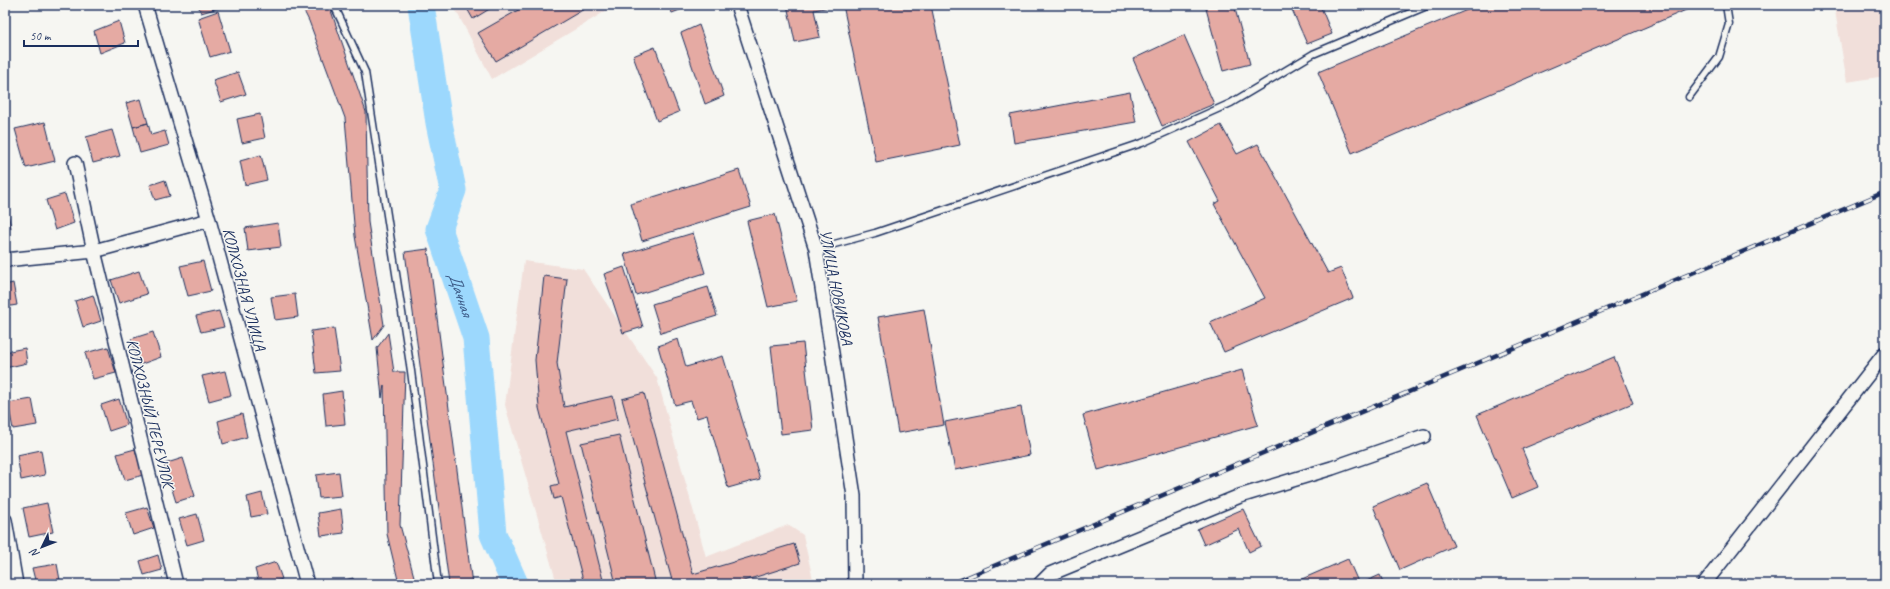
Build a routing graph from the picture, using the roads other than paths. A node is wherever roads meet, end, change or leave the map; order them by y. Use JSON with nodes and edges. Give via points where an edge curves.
{"nodes":[{"id":1,"x":145,"y":5,"type":"edge"},
{"id":2,"x":334,"y":5,"type":"edge"},
{"id":3,"x":738,"y":5,"type":"edge"},
{"id":4,"x":1429,"y":5,"type":"edge"},
{"id":5,"x":1726,"y":5,"type":"edge"},
{"id":6,"x":1689,"y":97,"type":"dead end"},
{"id":7,"x":75,"y":164,"type":"dead end"},
{"id":8,"x":209,"y":220,"type":"junction"},
{"id":9,"x":816,"y":249,"type":"junction"},
{"id":10,"x":94,"y":251,"type":"junction"},
{"id":11,"x":5,"y":260,"type":"edge"},
{"id":12,"x":1885,"y":353,"type":"edge"},
{"id":13,"x":1424,"y":436,"type":"dead end"},
{"id":14,"x":5,"y":520,"type":"edge"},
{"id":15,"x":16,"y":584,"type":"edge"},
{"id":16,"x":176,"y":584,"type":"edge"},
{"id":17,"x":307,"y":584,"type":"edge"},
{"id":18,"x":438,"y":584,"type":"edge"},
{"id":19,"x":855,"y":584,"type":"edge"},
{"id":20,"x":1040,"y":584,"type":"edge"},
{"id":21,"x":1704,"y":584,"type":"edge"}],
"edges":[{"from":1,"to":8,"type":"street","name":"КОЛХОЗНАЯ УЛИЦА"},
{"from":2,"to":18,"type":"lane","via":[[364,72],[411,371]]},
{"from":3,"to":9,"type":"street","name":"УЛИЦА НОВИКОВА"},
{"from":4,"to":9,"type":"lane","via":[[1313,54],[1231,103],[1142,143],[875,233]]},
{"from":5,"to":6,"type":"lane","via":[[1729,24],[1719,57]]},
{"from":7,"to":10,"type":"street","name":"КОЛХОЗНЫЙ ПЕРЕУЛОК"},
{"from":8,"to":10,"type":"street"},
{"from":8,"to":17,"type":"street","name":"КОЛХОЗНАЯ УЛИЦА"},
{"from":9,"to":19,"type":"street","name":"УЛИЦА НОВИКОВА","via":[[854,496]]},
{"from":10,"to":11,"type":"street"},
{"from":10,"to":16,"type":"street","name":"КОЛХОЗНЫЙ ПЕРЕУЛОК"},
{"from":12,"to":21,"type":"street"},
{"from":13,"to":20,"type":"street","via":[[1240,496],[1050,574]]},
{"from":14,"to":15,"type":"street"}]}
